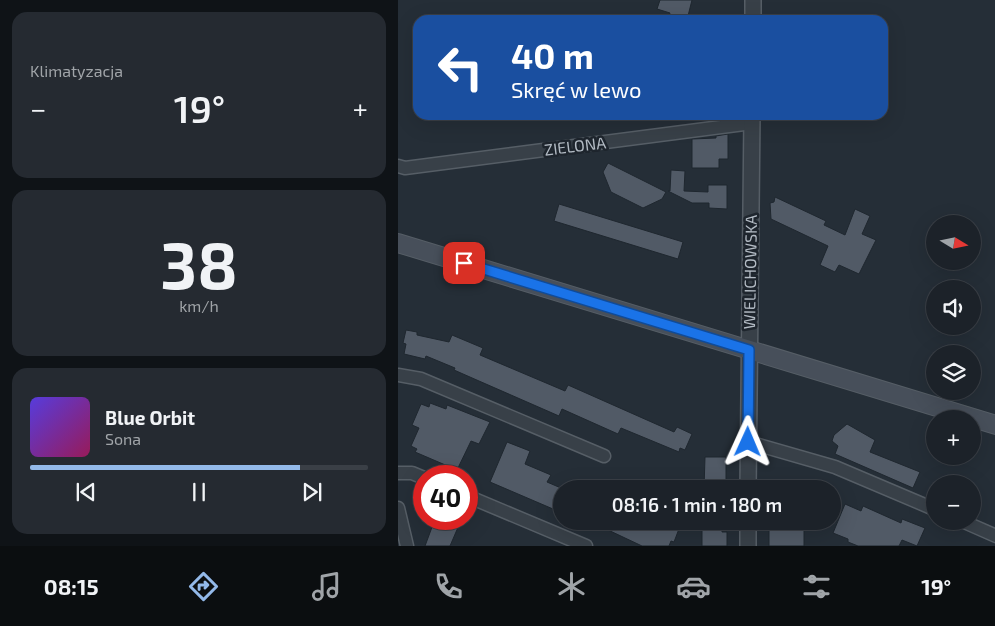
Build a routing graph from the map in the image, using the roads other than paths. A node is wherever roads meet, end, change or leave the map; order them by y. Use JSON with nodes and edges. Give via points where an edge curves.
{"nodes":[{"id":1,"x":753,"y":0,"type":"edge"},
{"id":2,"x":753,"y":15,"type":"edge"},
{"id":3,"x":745,"y":120,"type":"edge"},
{"id":4,"x":752,"y":120,"type":"edge"},
{"id":5,"x":398,"y":166,"type":"edge"},
{"id":6,"x":398,"y":243,"type":"edge"},
{"id":7,"x":749,"y":350,"type":"junction"},
{"id":8,"x":398,"y":375,"type":"edge"},
{"id":9,"x":996,"y":425,"type":"edge"},
{"id":10,"x":748,"y":442,"type":"junction"},
{"id":11,"x":604,"y":456,"type":"dead end"},
{"id":12,"x":413,"y":472,"type":"edge"},
{"id":13,"x":398,"y":473,"type":"edge"},
{"id":14,"x":748,"y":480,"type":"edge"},
{"id":15,"x":478,"y":501,"type":"edge"},
{"id":16,"x":926,"y":506,"type":"edge"},
{"id":17,"x":398,"y":508,"type":"edge"},
{"id":18,"x":981,"y":529,"type":"edge"},
{"id":19,"x":748,"y":530,"type":"edge"},
{"id":20,"x":996,"y":536,"type":"edge"},
{"id":21,"x":407,"y":546,"type":"edge"},
{"id":22,"x":586,"y":546,"type":"edge"},
{"id":23,"x":748,"y":546,"type":"edge"}],
"edges":[{"from":1,"to":2,"type":"street"},
{"from":3,"to":5,"type":"street","name":"ZIELONA","via":[[404,168]]},
{"from":4,"to":7,"type":"street","name":"WIELICHOWSKA"},
{"from":6,"to":7,"type":"main road"},
{"from":7,"to":9,"type":"main road"},
{"from":7,"to":10,"type":"street","name":"WIELICHOWSKA"},
{"from":8,"to":11,"type":"street","via":[[421,380]]},
{"from":10,"to":14,"type":"street","name":"WIELICHOWSKA"},
{"from":10,"to":16,"type":"street","via":[[835,466]]},
{"from":12,"to":13,"type":"street"},
{"from":15,"to":22,"type":"street"},
{"from":17,"to":21,"type":"street"},
{"from":18,"to":20,"type":"street"},
{"from":19,"to":23,"type":"street"}]}
